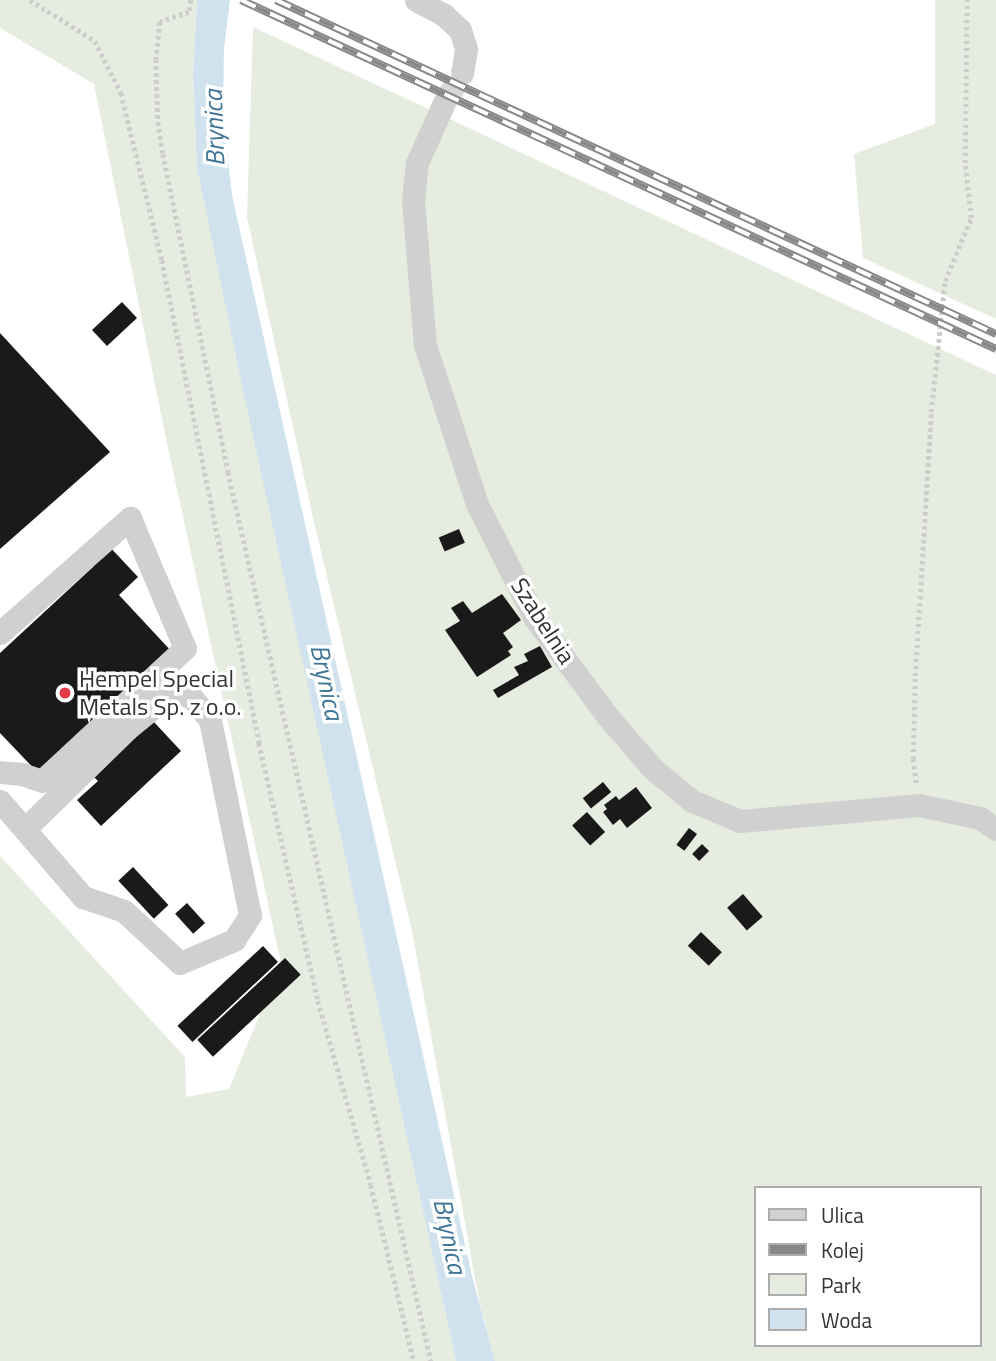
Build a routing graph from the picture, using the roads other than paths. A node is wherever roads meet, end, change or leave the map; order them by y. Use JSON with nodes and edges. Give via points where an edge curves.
{"nodes":[{"id":1,"x":416,"y":0,"type":"edge"},
{"id":2,"x":462,"y":73,"type":"tunnel mouth"},
{"id":3,"x":443,"y":105,"type":"tunnel mouth"},
{"id":4,"x":0,"y":633,"type":"edge"},
{"id":5,"x":0,"y":772,"type":"edge"},
{"id":6,"x":0,"y":801,"type":"edge"},
{"id":7,"x":25,"y":829,"type":"junction"},
{"id":8,"x":996,"y":829,"type":"edge"}],
"edges":[{"from":1,"to":2,"type":"street","via":[[460,30],[466,48]]},
{"from":3,"to":8,"type":"street","name":"Szabelnia","via":[[417,163],[412,200],[425,345],[477,504],[534,617],[617,727],[653,769],[692,801],[740,821],[919,805],[980,818]]},
{"from":4,"to":5,"type":"street","via":[[130,518],[185,648],[42,781]]},
{"from":6,"to":7,"type":"street"},
{"from":7,"to":7,"type":"street","via":[[127,729],[170,694],[181,693],[211,719],[250,915],[234,940],[180,963],[124,911],[83,897]]}]}
